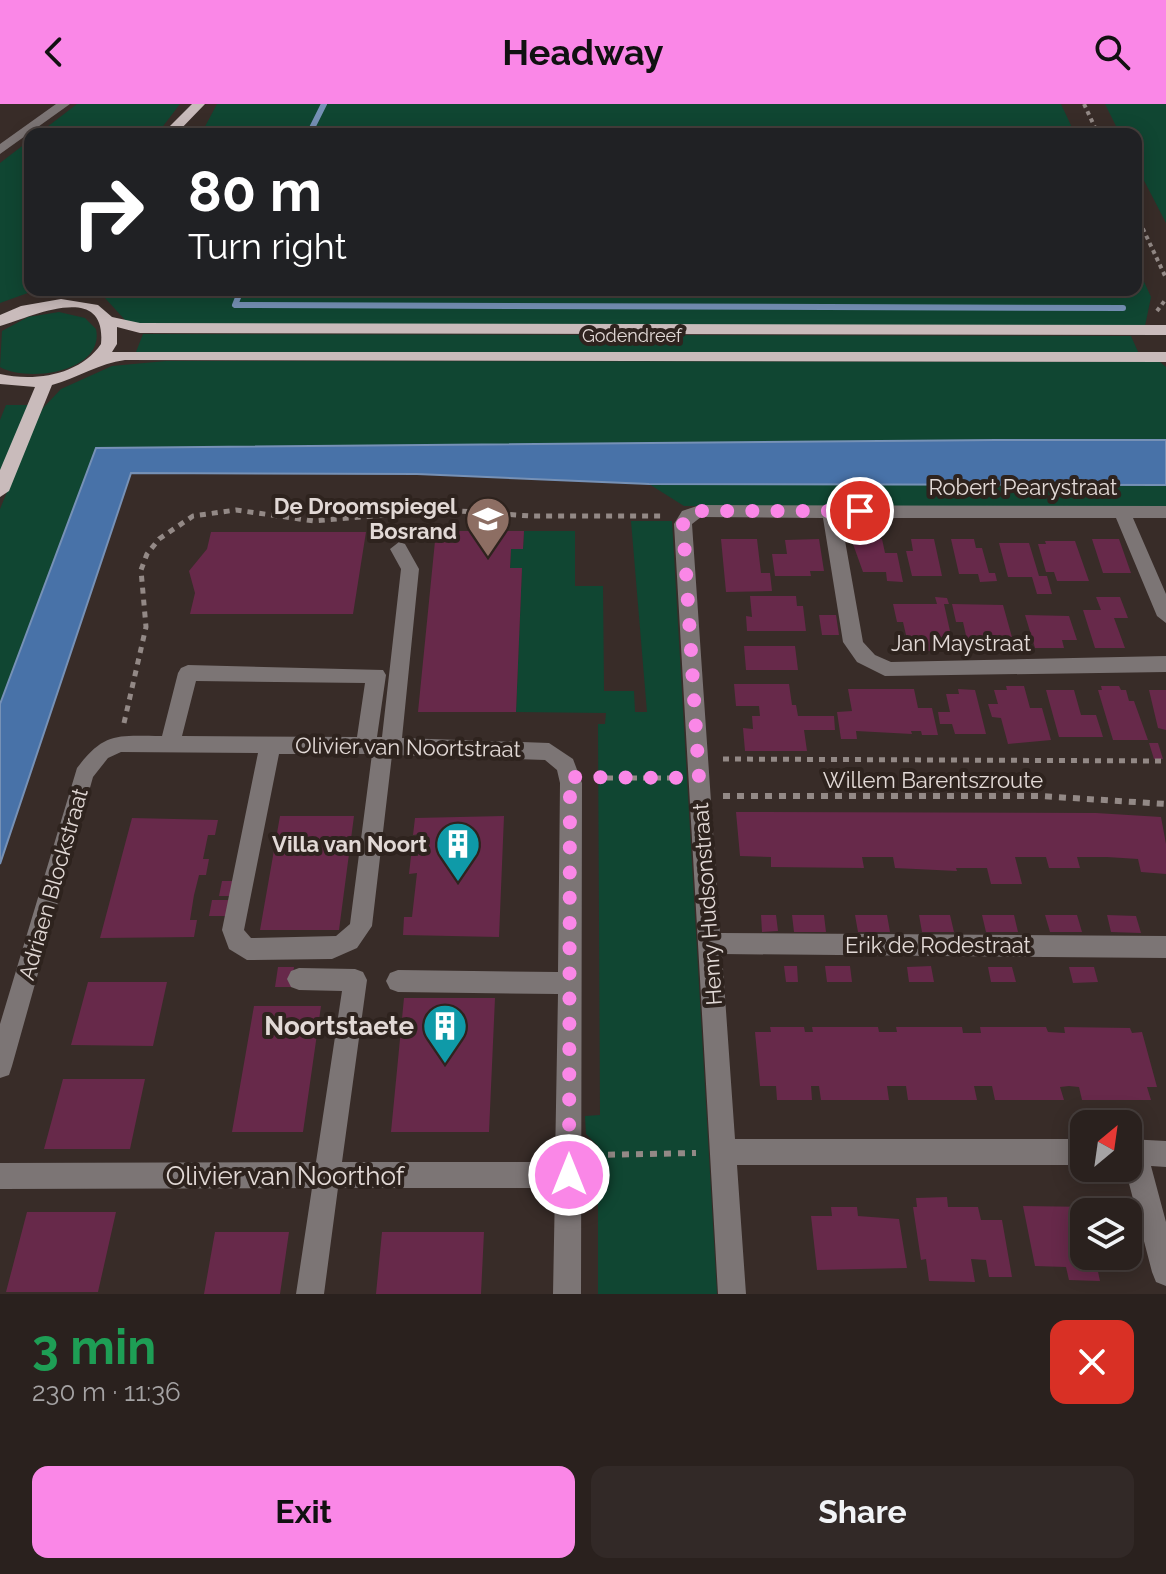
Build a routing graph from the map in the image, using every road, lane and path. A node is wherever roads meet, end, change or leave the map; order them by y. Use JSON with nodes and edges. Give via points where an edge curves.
{"nodes":[{"id":1,"x":64,"y":104,"type":"edge"},
{"id":2,"x":1084,"y":104,"type":"edge"},
{"id":3,"x":195,"y":109,"type":"edge"},
{"id":4,"x":31,"y":128,"type":"edge"},
{"id":5,"x":175,"y":128,"type":"edge"},
{"id":6,"x":1095,"y":128,"type":"edge"},
{"id":7,"x":24,"y":133,"type":"edge"},
{"id":8,"x":0,"y":150,"type":"edge"},
{"id":9,"x":1142,"y":227,"type":"edge"},
{"id":10,"x":1166,"y":277,"type":"edge"},
{"id":11,"x":93,"y":296,"type":"edge"},
{"id":12,"x":52,"y":297,"type":"edge"},
{"id":13,"x":87,"y":307,"type":"junction"},
{"id":14,"x":107,"y":320,"type":"junction"},
{"id":15,"x":0,"y":321,"type":"edge"},
{"id":16,"x":1166,"y":330,"type":"edge"},
{"id":17,"x":1166,"y":357,"type":"edge"},
{"id":18,"x":98,"y":358,"type":"junction"},
{"id":19,"x":45,"y":382,"type":"junction"},
{"id":20,"x":2,"y":385,"type":"edge"},
{"id":21,"x":0,"y":491,"type":"edge"},
{"id":22,"x":831,"y":511,"type":"junction"},
{"id":23,"x":1122,"y":512,"type":"junction"},
{"id":24,"x":1166,"y":512,"type":"edge"},
{"id":25,"x":688,"y":515,"type":"junction"},
{"id":26,"x":399,"y":549,"type":"dead end"},
{"id":27,"x":1166,"y":616,"type":"edge"},
{"id":28,"x":1166,"y":664,"type":"edge"},
{"id":29,"x":170,"y":744,"type":"junction"},
{"id":30,"x":270,"y":745,"type":"junction"},
{"id":31,"x":380,"y":746,"type":"junction"},
{"id":32,"x":110,"y":748,"type":"junction"},
{"id":33,"x":1166,"y":761,"type":"edge"},
{"id":34,"x":570,"y":777,"type":"junction"},
{"id":35,"x":699,"y":777,"type":"junction"},
{"id":36,"x":1166,"y":804,"type":"edge"},
{"id":37,"x":710,"y":943,"type":"junction"},
{"id":38,"x":1166,"y":947,"type":"edge"},
{"id":39,"x":299,"y":979,"type":"dead end"},
{"id":40,"x":398,"y":981,"type":"dead end"},
{"id":41,"x":570,"y":983,"type":"junction"},
{"id":42,"x":0,"y":1066,"type":"edge"},
{"id":43,"x":723,"y":1152,"type":"junction"},
{"id":44,"x":1070,"y":1152,"type":"edge"},
{"id":45,"x":1142,"y":1153,"type":"edge"},
{"id":46,"x":1166,"y":1154,"type":"edge"},
{"id":47,"x":569,"y":1166,"type":"junction"},
{"id":48,"x":327,"y":1175,"type":"junction"},
{"id":49,"x":0,"y":1176,"type":"edge"},
{"id":50,"x":1140,"y":1182,"type":"edge"},
{"id":51,"x":1166,"y":1272,"type":"edge"},
{"id":52,"x":310,"y":1294,"type":"edge"},
{"id":53,"x":567,"y":1294,"type":"edge"},
{"id":54,"x":732,"y":1294,"type":"edge"}],
"edges":[{"from":1,"to":4,"type":"street"},
{"from":2,"to":6,"type":"path"},
{"from":3,"to":5,"type":"main road"},
{"from":7,"to":8,"type":"street"},
{"from":9,"to":10,"type":"path"},
{"from":11,"to":13,"type":"main road"},
{"from":12,"to":13,"type":"main road"},
{"from":12,"to":15,"type":"main road"},
{"from":13,"to":14,"type":"main road"},
{"from":14,"to":16,"type":"main road","name":"Godendreef","via":[[140,328]]},
{"from":14,"to":18,"type":"main road","via":[[110,338]]},
{"from":17,"to":18,"type":"main road","name":"Godendreef"},
{"from":18,"to":19,"type":"main road"},
{"from":19,"to":20,"type":"main road"},
{"from":19,"to":21,"type":"main road"},
{"from":22,"to":23,"type":"street","name":"Robert Pearystraat"},
{"from":22,"to":25,"type":"street","name":"Robert Pearystraat"},
{"from":22,"to":28,"type":"street","name":"Jan Maystraat","via":[[853,642],[857,652],[878,666],[891,670]]},
{"from":23,"to":24,"type":"street","name":"Robert Pearystraat"},
{"from":23,"to":27,"type":"street"},
{"from":25,"to":32,"type":"path","via":[[530,516],[446,510],[314,521],[236,510],[193,516],[159,539],[141,570],[146,627]]},
{"from":25,"to":35,"type":"street","name":"Henry Hudsonstraat","via":[[683,524]]},
{"from":26,"to":31,"type":"street","via":[[410,569]]},
{"from":29,"to":30,"type":"street","name":"Olivier van Noortstraat"},
{"from":29,"to":31,"type":"street","via":[[188,673],[376,675]]},
{"from":29,"to":32,"type":"street","name":"Olivier van Noortstraat"},
{"from":30,"to":31,"type":"street","name":"Olivier van Noortstraat"},
{"from":30,"to":31,"type":"street","via":[[233,930],[247,949],[332,948],[356,935]]},
{"from":31,"to":34,"type":"street","name":"Olivier van Noortstraat","via":[[538,749],[558,757]]},
{"from":32,"to":42,"type":"street","name":"Adriaen Blockstraat","via":[[84,774]]},
{"from":33,"to":35,"type":"path"},
{"from":34,"to":35,"type":"path"},
{"from":34,"to":41,"type":"street"},
{"from":35,"to":36,"type":"path","name":"Willem Barentszroute"},
{"from":35,"to":37,"type":"street","name":"Henry Hudsonstraat"},
{"from":37,"to":38,"type":"street","name":"Erik de Rodestraat"},
{"from":37,"to":43,"type":"street","name":"Henry Hudsonstraat"},
{"from":39,"to":48,"type":"street","via":[[355,980]]},
{"from":40,"to":41,"type":"street"},
{"from":41,"to":47,"type":"street"},
{"from":43,"to":44,"type":"street"},
{"from":43,"to":47,"type":"path"},
{"from":43,"to":54,"type":"street","name":"Henry Hudsonstraat"},
{"from":45,"to":46,"type":"street"},
{"from":47,"to":48,"type":"street","name":"Olivier van Noorthof"},
{"from":47,"to":53,"type":"street"},
{"from":48,"to":49,"type":"street","name":"Olivier van Noorthof"},
{"from":48,"to":52,"type":"street"},
{"from":50,"to":51,"type":"street"}]}
